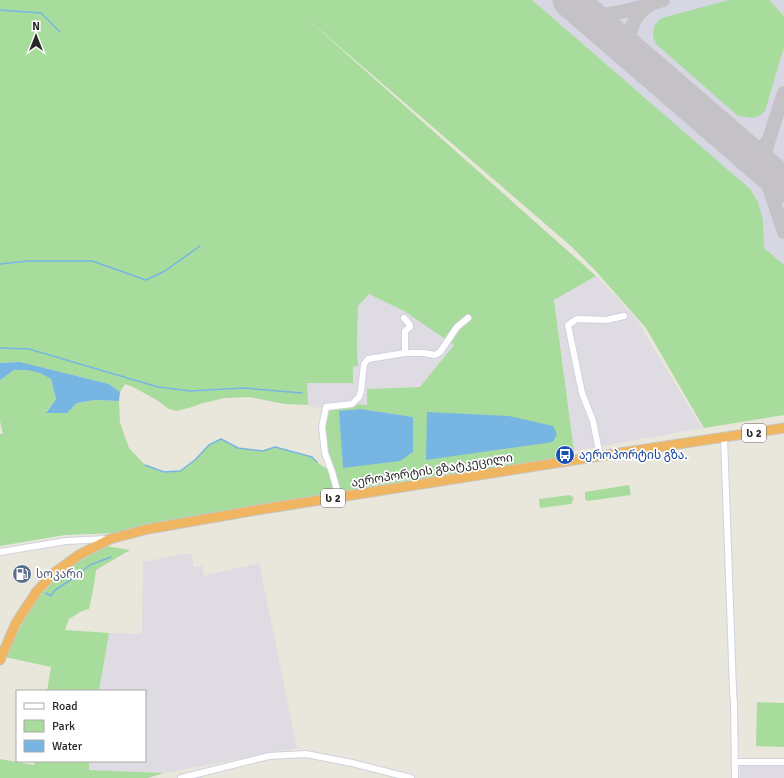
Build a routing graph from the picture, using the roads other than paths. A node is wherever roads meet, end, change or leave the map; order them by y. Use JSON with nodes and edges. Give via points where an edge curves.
{"nodes":[{"id":1,"x":624,"y":316,"type":"dead end"},
{"id":2,"x":404,"y":318,"type":"dead end"},
{"id":3,"x":468,"y":318,"type":"dead end"},
{"id":4,"x":405,"y":353,"type":"junction"},
{"id":5,"x":784,"y":428,"type":"edge"},
{"id":6,"x":724,"y":437,"type":"junction"},
{"id":7,"x":600,"y":456,"type":"junction"},
{"id":8,"x":339,"y":497,"type":"junction"},
{"id":9,"x":110,"y":539,"type":"junction"},
{"id":10,"x":0,"y":552,"type":"edge"},
{"id":11,"x":0,"y":660,"type":"edge"},
{"id":12,"x":735,"y":762,"type":"junction"},
{"id":13,"x":784,"y":762,"type":"edge"},
{"id":14,"x":181,"y":778,"type":"edge"},
{"id":15,"x":411,"y":778,"type":"edge"},
{"id":16,"x":735,"y":778,"type":"edge"}],
"edges":[{"from":1,"to":7,"type":"street","via":[[606,320],[577,319],[568,325],[582,393],[593,421]]},
{"from":2,"to":4,"type":"street","via":[[410,325],[405,331]]},
{"from":3,"to":4,"type":"street","via":[[457,327],[440,352],[435,355]]},
{"from":4,"to":8,"type":"street","via":[[368,359],[364,364],[359,397],[352,404],[326,407],[322,427],[325,453]]},
{"from":5,"to":6,"type":"highway","name":"აეროპორტის გზატკეცილი","number":"ს 2"},
{"from":6,"to":7,"type":"highway","name":"აეროპორტის გზატკეცილი","number":"ს 2"},
{"from":6,"to":12,"type":"street"},
{"from":7,"to":8,"type":"highway","name":"აეროპორტის გზატკეცილი","number":"ს 2"},
{"from":8,"to":9,"type":"highway","name":"აეროპორტის გზატკეცილი","number":"ს 2","via":[[148,529]]},
{"from":9,"to":10,"type":"street","via":[[66,541]]},
{"from":9,"to":11,"type":"highway","name":"აეროპორტის გზატკეცილი","number":"ს 2","via":[[79,555],[54,573],[37,591],[16,622]]},
{"from":12,"to":13,"type":"street"},
{"from":12,"to":16,"type":"street"},
{"from":14,"to":15,"type":"street","via":[[269,756],[306,754]]}]}
